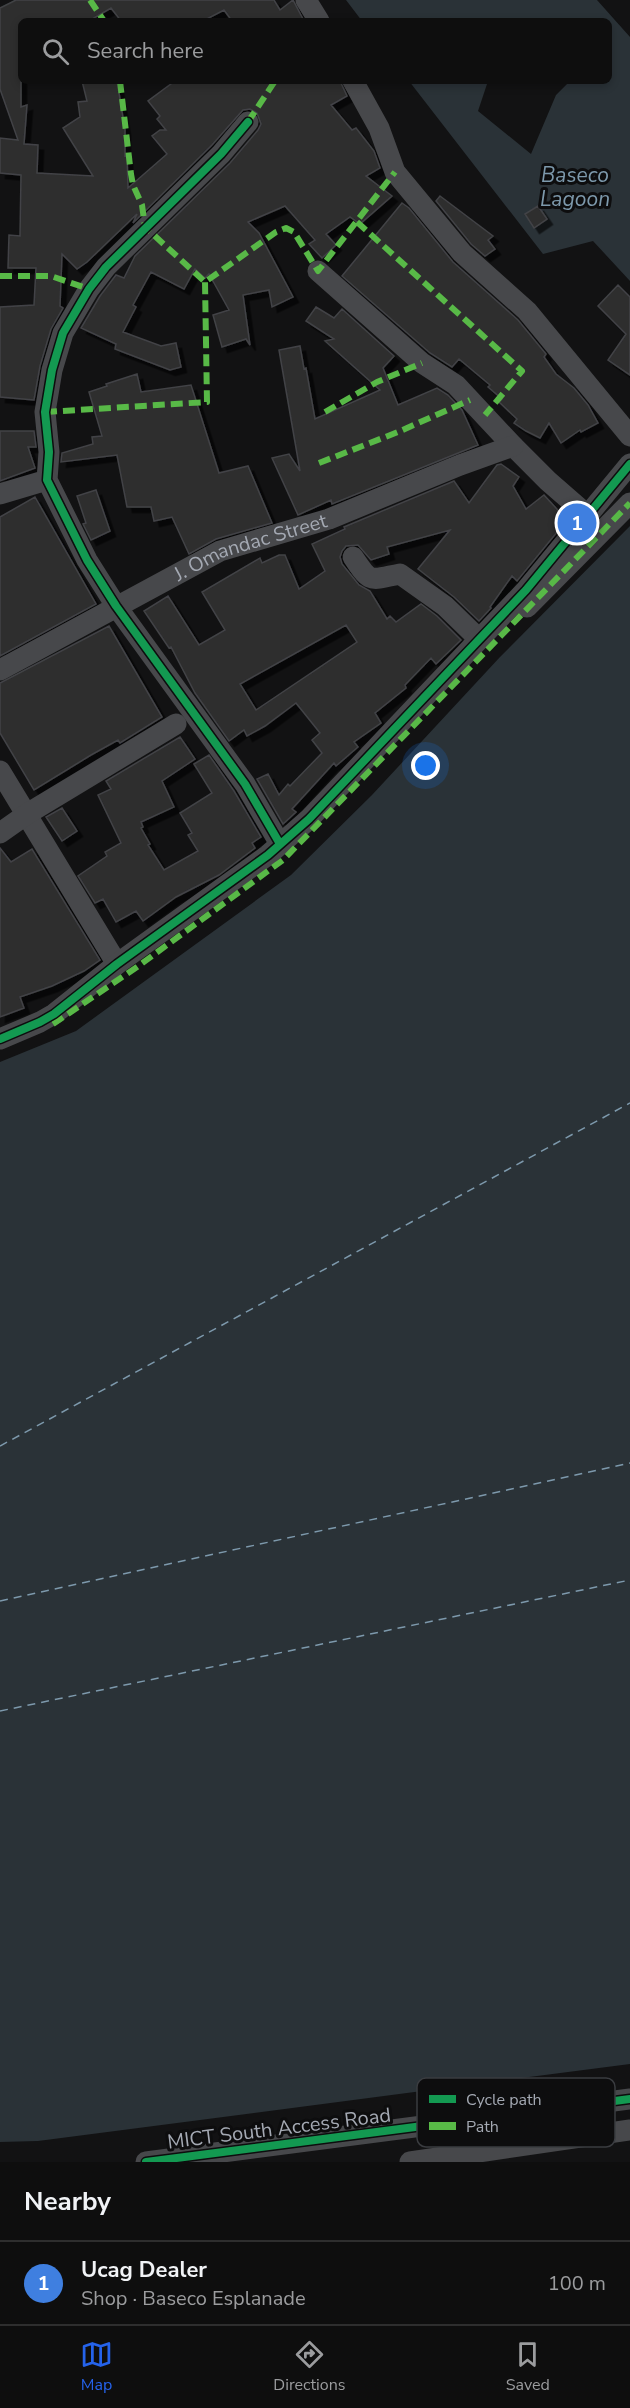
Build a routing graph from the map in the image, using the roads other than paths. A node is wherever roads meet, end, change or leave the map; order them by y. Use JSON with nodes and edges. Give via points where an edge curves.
{"nodes":[{"id":1,"x":306,"y":0,"type":"edge"},
{"id":2,"x":317,"y":18,"type":"edge"},
{"id":3,"x":355,"y":84,"type":"edge"},
{"id":4,"x":248,"y":122,"type":"dead end"},
{"id":5,"x":318,"y":271,"type":"dead end"},
{"id":6,"x":630,"y":436,"type":"edge"},
{"id":7,"x":513,"y":446,"type":"junction"},
{"id":8,"x":630,"y":464,"type":"edge"},
{"id":9,"x":47,"y":480,"type":"junction"},
{"id":10,"x":0,"y":494,"type":"edge"},
{"id":11,"x":630,"y":503,"type":"edge"},
{"id":12,"x":587,"y":515,"type":"junction"},
{"id":13,"x":353,"y":557,"type":"dead end"},
{"id":14,"x":116,"y":606,"type":"junction"},
{"id":15,"x":479,"y":639,"type":"junction"},
{"id":16,"x":0,"y":670,"type":"edge"},
{"id":17,"x":176,"y":724,"type":"dead end"},
{"id":18,"x":0,"y":771,"type":"edge"},
{"id":19,"x":27,"y":814,"type":"junction"},
{"id":20,"x":0,"y":833,"type":"edge"},
{"id":21,"x":280,"y":844,"type":"junction"},
{"id":22,"x":117,"y":964,"type":"junction"},
{"id":23,"x":0,"y":1039,"type":"edge"},
{"id":24,"x":0,"y":1046,"type":"edge"},
{"id":25,"x":630,"y":2099,"type":"edge"},
{"id":26,"x":615,"y":2101,"type":"edge"},
{"id":27,"x":417,"y":2127,"type":"edge"},
{"id":28,"x":630,"y":2130,"type":"edge"},
{"id":29,"x":615,"y":2132,"type":"edge"},
{"id":30,"x":513,"y":2147,"type":"edge"},
{"id":31,"x":146,"y":2162,"type":"edge"},
{"id":32,"x":410,"y":2162,"type":"edge"}],
"edges":[{"from":1,"to":2,"type":"street"},
{"from":3,"to":6,"type":"street","via":[[379,128],[395,172],[462,253],[527,311]]},
{"from":4,"to":9,"type":"street","via":[[221,154],[106,267],[63,333],[45,412]]},
{"from":5,"to":7,"type":"street","via":[[422,363],[456,385]]},
{"from":7,"to":12,"type":"street"},
{"from":7,"to":14,"type":"street","name":"J. Omandac Street","via":[[329,519],[220,551]]},
{"from":8,"to":12,"type":"street"},
{"from":9,"to":10,"type":"street"},
{"from":9,"to":14,"type":"street","via":[[87,560]]},
{"from":11,"to":24,"type":"street","via":[[283,860],[57,1022]]},
{"from":12,"to":15,"type":"street"},
{"from":13,"to":15,"type":"street","via":[[366,577],[373,580],[400,574],[445,606]]},
{"from":14,"to":16,"type":"street","name":"J. Omandac Street"},
{"from":14,"to":21,"type":"street","via":[[245,784]]},
{"from":15,"to":21,"type":"street","via":[[324,804]]},
{"from":17,"to":19,"type":"street"},
{"from":18,"to":19,"type":"street"},
{"from":19,"to":20,"type":"street"},
{"from":19,"to":22,"type":"street"},
{"from":21,"to":22,"type":"street"},
{"from":22,"to":23,"type":"street","via":[[54,1014]]},
{"from":25,"to":26,"type":"street","name":"MICT South Access Road"},
{"from":27,"to":31,"type":"street","name":"MICT South Access Road"},
{"from":28,"to":29,"type":"street"},
{"from":30,"to":32,"type":"street"}]}
